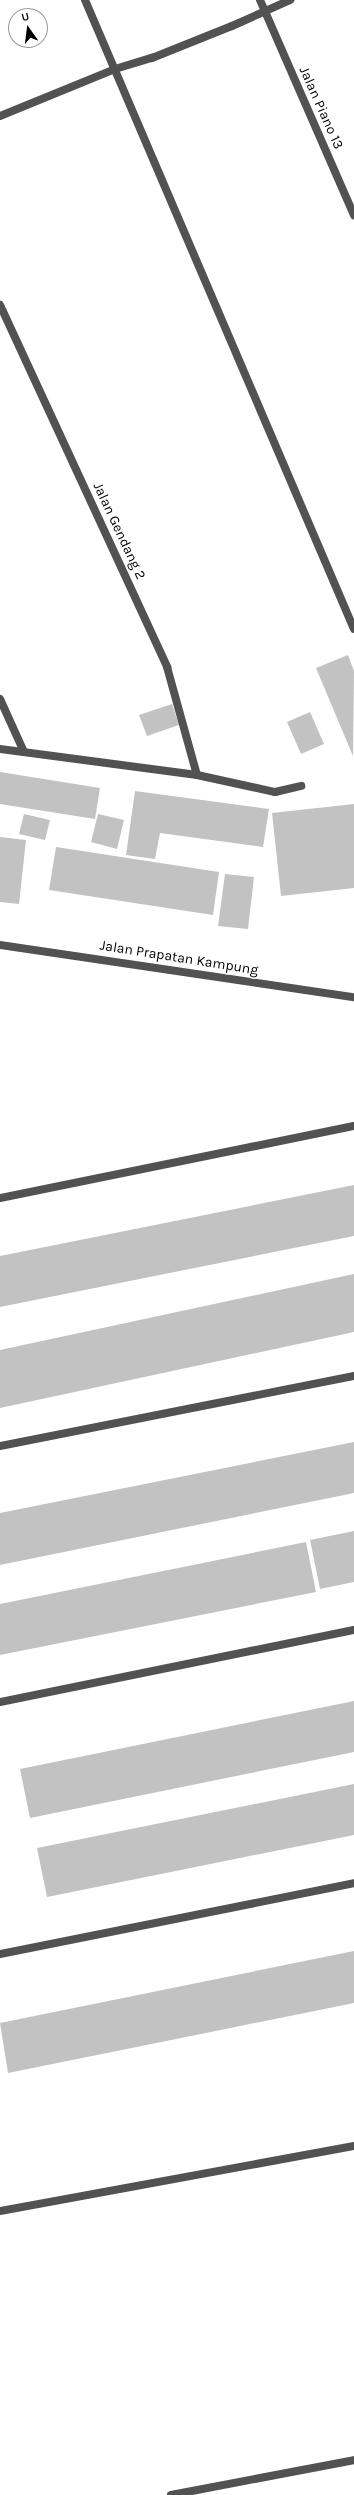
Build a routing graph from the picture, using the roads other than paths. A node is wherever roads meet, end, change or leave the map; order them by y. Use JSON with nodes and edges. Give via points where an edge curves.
{"nodes":[{"id":1,"x":85,"y":0,"type":"edge"},
{"id":2,"x":260,"y":0,"type":"edge"},
{"id":3,"x":290,"y":0,"type":"edge"},
{"id":4,"x":264,"y":10,"type":"junction"},
{"id":5,"x":115,"y":69,"type":"junction"},
{"id":6,"x":0,"y":116,"type":"edge"},
{"id":7,"x":354,"y":215,"type":"edge"},
{"id":8,"x":0,"y":305,"type":"edge"},
{"id":9,"x":354,"y":629,"type":"edge"},
{"id":10,"x":0,"y":699,"type":"edge"},
{"id":11,"x":0,"y":749,"type":"edge"},
{"id":12,"x":24,"y":752,"type":"junction"},
{"id":13,"x":197,"y":775,"type":"junction"},
{"id":14,"x":301,"y":786,"type":"dead end"},
{"id":15,"x":0,"y":945,"type":"edge"},
{"id":16,"x":354,"y":997,"type":"edge"},
{"id":17,"x":354,"y":1126,"type":"edge"},
{"id":18,"x":0,"y":1198,"type":"edge"},
{"id":19,"x":354,"y":1376,"type":"edge"},
{"id":20,"x":0,"y":1446,"type":"edge"},
{"id":21,"x":354,"y":1630,"type":"edge"},
{"id":22,"x":0,"y":1702,"type":"edge"},
{"id":23,"x":354,"y":1883,"type":"edge"},
{"id":24,"x":0,"y":1954,"type":"edge"},
{"id":25,"x":354,"y":2146,"type":"edge"},
{"id":26,"x":0,"y":2211,"type":"edge"},
{"id":27,"x":354,"y":2460,"type":"edge"},
{"id":28,"x":171,"y":2495,"type":"edge"}],
"edges":[{"from":1,"to":5,"type":"street"},
{"from":2,"to":4,"type":"street","name":"Jalan Piano 13"},
{"from":3,"to":4,"type":"street"},
{"from":4,"to":5,"type":"street","via":[[232,26],[152,58]]},
{"from":4,"to":7,"type":"street","name":"Jalan Piano 13"},
{"from":5,"to":6,"type":"street"},
{"from":5,"to":9,"type":"street"},
{"from":8,"to":13,"type":"street","name":"Jalan Gendang 2","via":[[167,667]]},
{"from":10,"to":12,"type":"street"},
{"from":11,"to":12,"type":"street"},
{"from":12,"to":13,"type":"street"},
{"from":13,"to":14,"type":"street","via":[[275,792]]},
{"from":15,"to":16,"type":"street","name":"Jalan Prapatan Kampung"},
{"from":17,"to":18,"type":"street"},
{"from":19,"to":20,"type":"street"},
{"from":21,"to":22,"type":"street"},
{"from":23,"to":24,"type":"street"},
{"from":25,"to":26,"type":"street"},
{"from":27,"to":28,"type":"street"}]}
